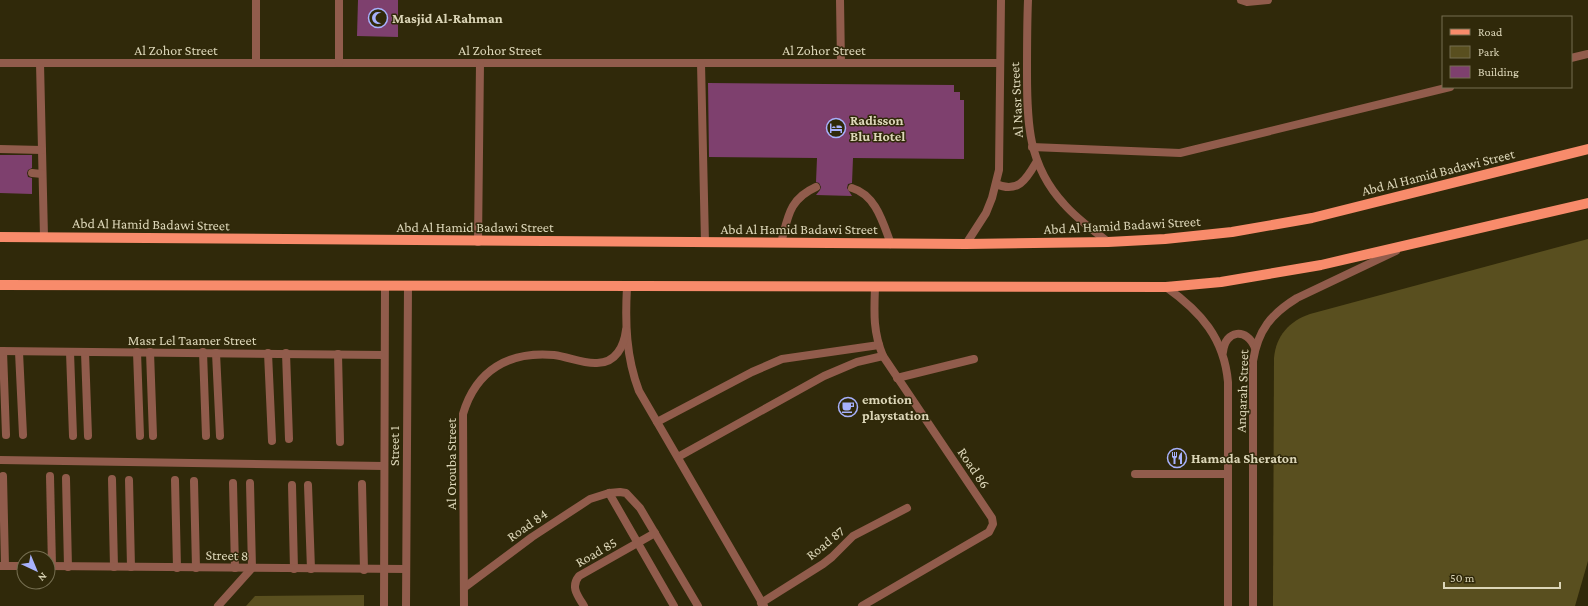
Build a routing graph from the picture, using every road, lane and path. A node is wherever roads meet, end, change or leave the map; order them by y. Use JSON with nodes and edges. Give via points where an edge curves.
{"nodes":[{"id":1,"x":256,"y":0,"type":"edge"},
{"id":2,"x":339,"y":0,"type":"edge"},
{"id":3,"x":840,"y":0,"type":"edge"},
{"id":4,"x":1001,"y":0,"type":"edge"},
{"id":5,"x":1028,"y":0,"type":"edge"},
{"id":6,"x":1241,"y":0,"type":"edge"},
{"id":7,"x":1268,"y":0,"type":"edge"},
{"id":8,"x":1588,"y":54,"type":"edge"},
{"id":9,"x":1572,"y":58,"type":"edge"},
{"id":10,"x":0,"y":63,"type":"edge"},
{"id":11,"x":40,"y":63,"type":"junction"},
{"id":12,"x":256,"y":63,"type":"junction"},
{"id":13,"x":339,"y":63,"type":"junction"},
{"id":14,"x":480,"y":63,"type":"junction"},
{"id":15,"x":701,"y":63,"type":"junction"},
{"id":16,"x":841,"y":63,"type":"junction"},
{"id":17,"x":1000,"y":63,"type":"junction"},
{"id":18,"x":1446,"y":88,"type":"edge"},
{"id":19,"x":1032,"y":147,"type":"junction"},
{"id":20,"x":0,"y":149,"type":"edge"},
{"id":21,"x":1588,"y":149,"type":"edge"},
{"id":22,"x":42,"y":150,"type":"junction"},
{"id":23,"x":1037,"y":161,"type":"junction"},
{"id":24,"x":32,"y":173,"type":"dead end"},
{"id":25,"x":42,"y":174,"type":"junction"},
{"id":26,"x":996,"y":184,"type":"junction"},
{"id":27,"x":816,"y":187,"type":"dead end"},
{"id":28,"x":852,"y":188,"type":"dead end"},
{"id":29,"x":1588,"y":203,"type":"edge"},
{"id":30,"x":0,"y":237,"type":"edge"},
{"id":31,"x":44,"y":237,"type":"junction"},
{"id":32,"x":478,"y":242,"type":"junction"},
{"id":33,"x":1108,"y":242,"type":"junction"},
{"id":34,"x":705,"y":243,"type":"junction"},
{"id":35,"x":781,"y":243,"type":"junction"},
{"id":36,"x":1412,"y":243,"type":"junction"},
{"id":37,"x":891,"y":244,"type":"junction"},
{"id":38,"x":966,"y":244,"type":"junction"},
{"id":39,"x":0,"y":284,"type":"edge"},
{"id":40,"x":385,"y":286,"type":"junction"},
{"id":41,"x":408,"y":286,"type":"junction"},
{"id":42,"x":627,"y":286,"type":"junction"},
{"id":43,"x":875,"y":287,"type":"junction"},
{"id":44,"x":1166,"y":287,"type":"junction"},
{"id":45,"x":626,"y":330,"type":"junction"},
{"id":46,"x":878,"y":345,"type":"junction"},
{"id":47,"x":1255,"y":348,"type":"junction"},
{"id":48,"x":1,"y":352,"type":"edge"},
{"id":49,"x":19,"y":352,"type":"junction"},
{"id":50,"x":70,"y":352,"type":"junction"},
{"id":51,"x":85,"y":352,"type":"junction"},
{"id":52,"x":137,"y":352,"type":"junction"},
{"id":53,"x":150,"y":352,"type":"junction"},
{"id":54,"x":203,"y":352,"type":"junction"},
{"id":55,"x":1223,"y":352,"type":"junction"},
{"id":56,"x":216,"y":353,"type":"junction"},
{"id":57,"x":268,"y":353,"type":"junction"},
{"id":58,"x":286,"y":353,"type":"junction"},
{"id":59,"x":338,"y":354,"type":"junction"},
{"id":60,"x":384,"y":355,"type":"junction"},
{"id":61,"x":883,"y":356,"type":"junction"},
{"id":62,"x":974,"y":359,"type":"dead end"},
{"id":63,"x":897,"y":378,"type":"junction"},
{"id":64,"x":657,"y":422,"type":"junction"},
{"id":65,"x":6,"y":435,"type":"dead end"},
{"id":66,"x":23,"y":435,"type":"dead end"},
{"id":67,"x":73,"y":436,"type":"dead end"},
{"id":68,"x":88,"y":436,"type":"dead end"},
{"id":69,"x":140,"y":436,"type":"dead end"},
{"id":70,"x":153,"y":436,"type":"dead end"},
{"id":71,"x":206,"y":436,"type":"dead end"},
{"id":72,"x":220,"y":436,"type":"dead end"},
{"id":73,"x":288,"y":439,"type":"dead end"},
{"id":74,"x":272,"y":440,"type":"dead end"},
{"id":75,"x":340,"y":442,"type":"dead end"},
{"id":76,"x":678,"y":457,"type":"junction"},
{"id":77,"x":0,"y":460,"type":"edge"},
{"id":78,"x":384,"y":466,"type":"junction"},
{"id":79,"x":1135,"y":474,"type":"dead end"},
{"id":80,"x":1228,"y":474,"type":"junction"},
{"id":81,"x":3,"y":476,"type":"dead end"},
{"id":82,"x":50,"y":476,"type":"dead end"},
{"id":83,"x":66,"y":478,"type":"dead end"},
{"id":84,"x":112,"y":479,"type":"dead end"},
{"id":85,"x":129,"y":480,"type":"dead end"},
{"id":86,"x":175,"y":480,"type":"dead end"},
{"id":87,"x":194,"y":481,"type":"dead end"},
{"id":88,"x":233,"y":483,"type":"dead end"},
{"id":89,"x":250,"y":483,"type":"dead end"},
{"id":90,"x":362,"y":484,"type":"dead end"},
{"id":91,"x":292,"y":485,"type":"dead end"},
{"id":92,"x":308,"y":485,"type":"dead end"},
{"id":93,"x":609,"y":493,"type":"junction"},
{"id":94,"x":907,"y":508,"type":"dead end"},
{"id":95,"x":655,"y":533,"type":"junction"},
{"id":96,"x":638,"y":543,"type":"junction"},
{"id":97,"x":50,"y":550,"type":"edge"},
{"id":98,"x":2,"y":566,"type":"edge"},
{"id":99,"x":16,"y":566,"type":"edge"},
{"id":100,"x":56,"y":566,"type":"edge"},
{"id":101,"x":68,"y":566,"type":"junction"},
{"id":102,"x":114,"y":567,"type":"junction"},
{"id":103,"x":131,"y":567,"type":"junction"},
{"id":104,"x":177,"y":568,"type":"junction"},
{"id":105,"x":196,"y":568,"type":"junction"},
{"id":106,"x":235,"y":568,"type":"junction"},
{"id":107,"x":252,"y":568,"type":"junction"},
{"id":108,"x":294,"y":569,"type":"junction"},
{"id":109,"x":311,"y":569,"type":"junction"},
{"id":110,"x":364,"y":570,"type":"junction"},
{"id":111,"x":384,"y":570,"type":"junction"},
{"id":112,"x":406,"y":570,"type":"junction"},
{"id":113,"x":465,"y":587,"type":"junction"},
{"id":114,"x":762,"y":604,"type":"edge"},
{"id":115,"x":218,"y":606,"type":"edge"},
{"id":116,"x":384,"y":606,"type":"edge"},
{"id":117,"x":406,"y":606,"type":"edge"},
{"id":118,"x":464,"y":606,"type":"edge"},
{"id":119,"x":584,"y":606,"type":"edge"},
{"id":120,"x":674,"y":606,"type":"edge"},
{"id":121,"x":698,"y":606,"type":"edge"},
{"id":122,"x":862,"y":606,"type":"edge"},
{"id":123,"x":1228,"y":606,"type":"edge"},
{"id":124,"x":1253,"y":606,"type":"edge"}],
"edges":[{"from":1,"to":12,"type":"street"},
{"from":2,"to":13,"type":"street"},
{"from":3,"to":16,"type":"street"},
{"from":4,"to":17,"type":"street","name":"Al Nasr Street"},
{"from":5,"to":19,"type":"street","name":"Al Nasr Street","via":[[1027,112]]},
{"from":6,"to":7,"type":"street"},
{"from":8,"to":9,"type":"street"},
{"from":10,"to":11,"type":"street","name":"Al Zohor Street"},
{"from":11,"to":12,"type":"street","name":"Al Zohor Street"},
{"from":11,"to":22,"type":"street"},
{"from":12,"to":13,"type":"street","name":"Al Zohor Street"},
{"from":13,"to":14,"type":"street","name":"Al Zohor Street"},
{"from":14,"to":15,"type":"street","name":"Al Zohor Street"},
{"from":14,"to":32,"type":"street"},
{"from":15,"to":16,"type":"street","name":"Al Zohor Street"},
{"from":15,"to":34,"type":"street"},
{"from":16,"to":17,"type":"street","name":"Al Zohor Street"},
{"from":17,"to":26,"type":"street","name":"Al Nasr Street","via":[[1000,157]]},
{"from":18,"to":19,"type":"street","via":[[1180,153]]},
{"from":19,"to":23,"type":"street","name":"Al Nasr Street"},
{"from":20,"to":22,"type":"street"},
{"from":21,"to":33,"type":"main road","name":"Abd Al Hamid Badawi Street","via":[[1312,218],[1232,232]]},
{"from":22,"to":25,"type":"street"},
{"from":23,"to":26,"type":"street","via":[[1022,183],[1009,187]]},
{"from":23,"to":33,"type":"street","name":"Al Nasr Street","via":[[1044,176],[1064,204]]},
{"from":24,"to":25,"type":"street"},
{"from":25,"to":31,"type":"street"},
{"from":26,"to":38,"type":"street","name":"Al Nasr Street","via":[[986,213]]},
{"from":27,"to":35,"type":"street","via":[[797,199],[791,208]]},
{"from":28,"to":37,"type":"street","via":[[860,190],[874,206]]},
{"from":29,"to":36,"type":"main road"},
{"from":30,"to":31,"type":"main road","name":"Abd Al Hamid Badawi Street"},
{"from":31,"to":32,"type":"main road","name":"Abd Al Hamid Badawi Street"},
{"from":32,"to":34,"type":"main road","name":"Abd Al Hamid Badawi Street"},
{"from":33,"to":38,"type":"main road","name":"Abd Al Hamid Badawi Street"},
{"from":34,"to":35,"type":"main road","name":"Abd Al Hamid Badawi Street"},
{"from":35,"to":37,"type":"main road","name":"Abd Al Hamid Badawi Street"},
{"from":36,"to":44,"type":"main road","via":[[1270,274]]},
{"from":36,"to":47,"type":"street","name":"Anqarah Street","via":[[1282,307],[1269,320]]},
{"from":37,"to":38,"type":"main road","name":"Abd Al Hamid Badawi Street"},
{"from":39,"to":40,"type":"main road"},
{"from":40,"to":41,"type":"main road"},
{"from":40,"to":60,"type":"street","name":"Street 1"},
{"from":41,"to":42,"type":"main road"},
{"from":41,"to":112,"type":"street","name":"Street 1"},
{"from":42,"to":43,"type":"main road"},
{"from":42,"to":45,"type":"street"},
{"from":43,"to":44,"type":"main road"},
{"from":43,"to":46,"type":"street","name":"Road 86","via":[[874,320]]},
{"from":44,"to":55,"type":"street","name":"Anqarah Street","via":[[1201,317]]},
{"from":45,"to":64,"type":"street","via":[[634,377]]},
{"from":45,"to":113,"type":"street","name":"Al Orouba Street","via":[[624,342],[609,360],[598,364],[555,355],[524,357],[496,367],[474,387],[463,414]]},
{"from":46,"to":61,"type":"street","name":"Road 86"},
{"from":46,"to":64,"type":"street","via":[[782,359]]},
{"from":47,"to":55,"type":"street","via":[[1252,340],[1245,335],[1237,334],[1229,337],[1224,344]]},
{"from":47,"to":124,"type":"street","name":"Anqarah Street"},
{"from":48,"to":49,"type":"street","name":"Masr Lel Taamer Street"},
{"from":48,"to":65,"type":"street"},
{"from":49,"to":50,"type":"street","name":"Masr Lel Taamer Street"},
{"from":49,"to":66,"type":"street"},
{"from":50,"to":51,"type":"street","name":"Masr Lel Taamer Street"},
{"from":50,"to":67,"type":"street"},
{"from":51,"to":52,"type":"street","name":"Masr Lel Taamer Street"},
{"from":51,"to":68,"type":"street"},
{"from":52,"to":53,"type":"street","name":"Masr Lel Taamer Street"},
{"from":52,"to":69,"type":"street"},
{"from":53,"to":54,"type":"street","name":"Masr Lel Taamer Street"},
{"from":53,"to":70,"type":"street"},
{"from":54,"to":56,"type":"street","name":"Masr Lel Taamer Street"},
{"from":54,"to":71,"type":"street"},
{"from":55,"to":80,"type":"street","name":"Anqarah Street","via":[[1228,382]]},
{"from":56,"to":57,"type":"street","name":"Masr Lel Taamer Street"},
{"from":56,"to":72,"type":"street"},
{"from":57,"to":58,"type":"street","name":"Masr Lel Taamer Street"},
{"from":57,"to":74,"type":"street"},
{"from":58,"to":59,"type":"street","name":"Masr Lel Taamer Street"},
{"from":58,"to":73,"type":"street"},
{"from":59,"to":60,"type":"street","name":"Masr Lel Taamer Street"},
{"from":59,"to":75,"type":"street"},
{"from":60,"to":78,"type":"street","name":"Street 1"},
{"from":61,"to":63,"type":"street","name":"Road 86"},
{"from":61,"to":76,"type":"street","via":[[857,362],[824,376]]},
{"from":62,"to":63,"type":"street"},
{"from":63,"to":122,"type":"street","name":"Road 86","via":[[992,518],[993,524],[989,532]]},
{"from":64,"to":76,"type":"street"},
{"from":76,"to":114,"type":"street"},
{"from":77,"to":78,"type":"street"},
{"from":78,"to":111,"type":"street","name":"Street 1"},
{"from":79,"to":80,"type":"street"},
{"from":80,"to":123,"type":"street","name":"Anqarah Street"},
{"from":81,"to":98,"type":"street"},
{"from":82,"to":97,"type":"street"},
{"from":83,"to":101,"type":"street"},
{"from":84,"to":102,"type":"street"},
{"from":85,"to":103,"type":"street"},
{"from":86,"to":104,"type":"street"},
{"from":87,"to":105,"type":"street"},
{"from":88,"to":106,"type":"street"},
{"from":89,"to":107,"type":"street"},
{"from":90,"to":110,"type":"street"},
{"from":91,"to":108,"type":"street"},
{"from":92,"to":109,"type":"street"},
{"from":93,"to":95,"type":"street","name":"Road 84","via":[[626,493],[640,508]]},
{"from":93,"to":96,"type":"street"},
{"from":93,"to":113,"type":"street","name":"Road 84","via":[[590,499],[574,509]]},
{"from":94,"to":114,"type":"street","name":"Road 87","via":[[853,536],[823,564]]},
{"from":95,"to":96,"type":"street","name":"Road 85"},
{"from":95,"to":121,"type":"street","name":"Road 84"},
{"from":96,"to":119,"type":"street","name":"Road 85","via":[[579,576],[575,587]]},
{"from":96,"to":120,"type":"street"},
{"from":98,"to":99,"type":"street"},
{"from":100,"to":101,"type":"street","name":"Street 8"},
{"from":101,"to":102,"type":"street","name":"Street 8"},
{"from":102,"to":103,"type":"street","name":"Street 8"},
{"from":103,"to":104,"type":"street","name":"Street 8"},
{"from":104,"to":105,"type":"street","name":"Street 8"},
{"from":105,"to":106,"type":"street","name":"Street 8"},
{"from":106,"to":107,"type":"street","name":"Street 8"},
{"from":107,"to":108,"type":"street","name":"Street 8"},
{"from":107,"to":115,"type":"street"},
{"from":108,"to":109,"type":"street","name":"Street 8"},
{"from":109,"to":110,"type":"street","name":"Street 8"},
{"from":110,"to":111,"type":"street","name":"Street 8"},
{"from":111,"to":112,"type":"street","name":"Street 8"},
{"from":111,"to":116,"type":"street","name":"Street 1"},
{"from":112,"to":117,"type":"street","name":"Street 1"},
{"from":113,"to":118,"type":"street","name":"Al Orouba Street"}]}
